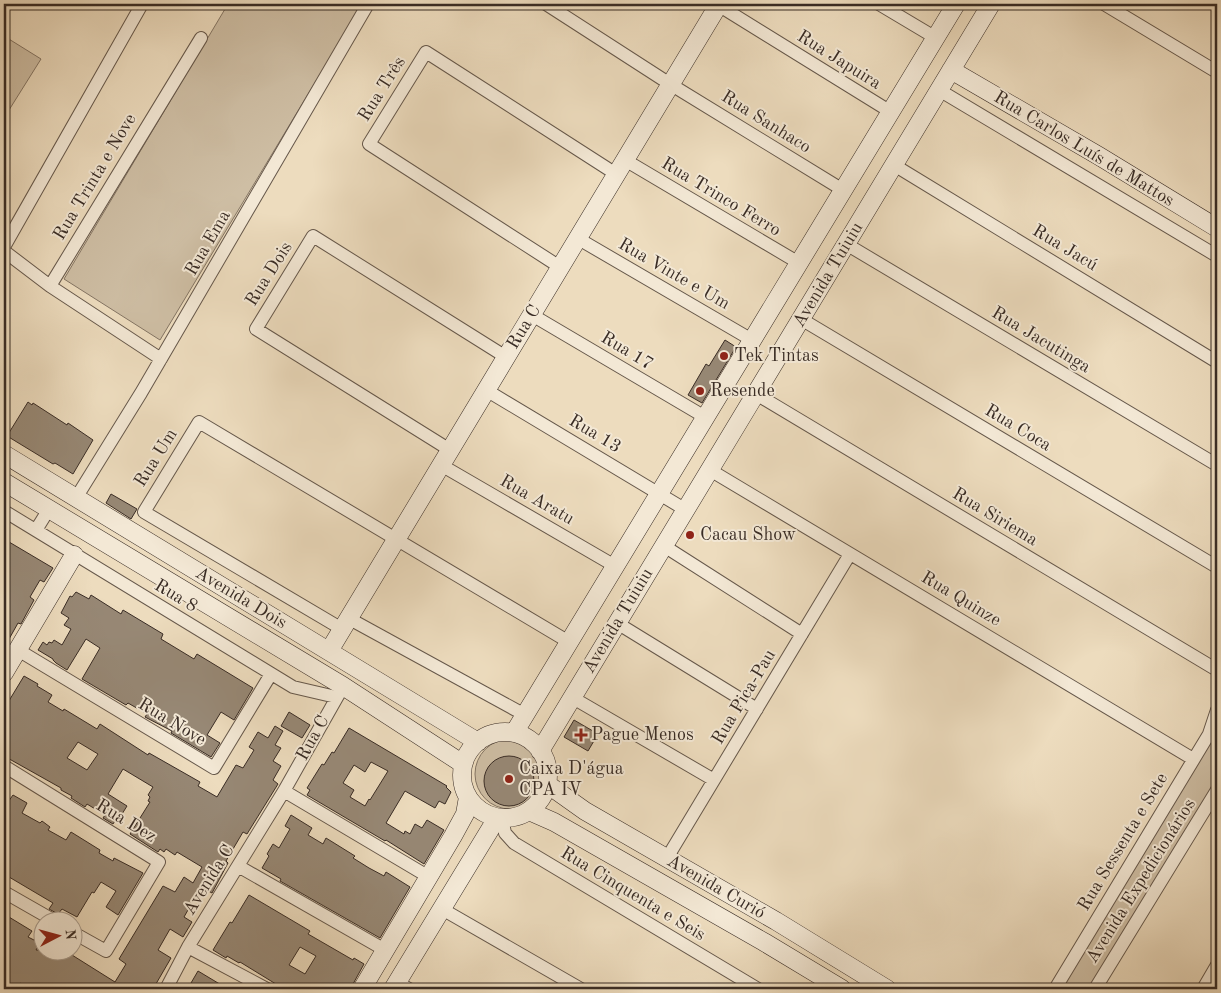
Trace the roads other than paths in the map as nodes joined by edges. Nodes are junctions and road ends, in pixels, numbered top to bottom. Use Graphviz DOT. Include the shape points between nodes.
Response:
graph roads {
  1 [pos="142,4"];
  2 [pos="368,4"];
  3 [pos="546,4"];
  4 [pos="879,4"];
  5 [pos="956,4"];
  6 [pos="991,4"];
  7 [pos="1104,4"];
  8 [pos="718,5"];
  9 [pos="201,38"];
  10 [pos="936,38"];
  11 [pos="951,70"];
  12 [pos="1217,72"];
  13 [pos="670,84"];
  14 [pos="939,90"];
  15 [pos="890,112"];
  16 [pos="894,165"];
  17 [pos="620,167"];
  18 [pos="843,190"];
  19 [pos="1217,228"];
  20 [pos="578,238"];
  21 [pos="846,244"];
  22 [pos="4,247"];
  23 [pos="4,251"];
  24 [pos="1217,256"];
  25 [pos="799,263"];
  26 [pos="560,267"];
  27 [pos="50,286"];
  28 [pos="532,314"];
  29 [pos="800,319"];
  30 [pos="752,340"];
  31 [pos="506,357"];
  32 [pos="161,359"];
  33 [pos="1217,362"];
  34 [pos="486,390"];
  35 [pos="756,394"];
  36 [pos="705,418"];
  37 [pos="4,454"];
  38 [pos="445,457"];
  39 [pos="1217,465"];
  40 [pos="710,470"];
  41 [pos="4,482"];
  42 [pos="660,493"];
  43 [pos="76,498"];
  44 [pos="49,509"];
  45 [pos="686,510"];
  46 [pos="4,511"];
  47 [pos="36,530"];
  48 [pos="396,538"];
  49 [pos="664,546"];
  50 [pos="850,554"];
  51 [pos="74,555"];
  52 [pos="615,566"];
  53 [pos="1217,567"];
  54 [pos="345,624"];
  55 [pos="617,624"];
  56 [pos="802,634"];
  57 [pos="569,642"];
  58 [pos="18,650"];
  59 [pos="329,651"];
  60 [pos="1217,670"];
  61 [pos="4,673"];
  62 [pos="270,674"];
  63 [pos="340,692"];
  64 [pos="572,698"];
  65 [pos="757,708"];
  66 [pos="1217,710"];
  67 [pos="525,715"];
  68 [pos="514,733"];
  69 [pos="1213,736"];
  70 [pos="478,742"];
  71 [pos="540,751"];
  72 [pos="1194,759"];
  73 [pos="463,764"];
  74 [pos="4,766"];
  75 [pos="714,780"];
  76 [pos="547,784"];
  77 [pos="1217,790"];
  78 [pos="284,791"];
  79 [pos="468,797"];
  80 [pos="529,811"];
  81 [pos="499,818"];
  82 [pos="667,858"];
  83 [pos="238,866"];
  84 [pos="429,877"];
  85 [pos="4,892"];
  86 [pos="442,909"];
  87 [pos="36,910"];
  88 [pos="82,938"];
  89 [pos="188,947"];
  90 [pos="385,950"];
  91 [pos="1217,965"];
  92 [pos="399,987"];
  93 [pos="166,989"];
  94 [pos="267,989"];
  95 [pos="362,989"];
  96 [pos="581,989"];
  97 [pos="758,989"];
  98 [pos="842,989"];
  99 [pos="887,989"];
  100 [pos="1055,989"];
  101 [pos="1094,989"];
  102 [pos="1202,989"];
  1 -- 22 [label="street"];
  2 -- 32 [label="street, Rua Ema"];
  3 -- 13 [label="street, Rua Sanhaco"];
  4 -- 10 [label="street"];
  5 -- 10 [label="main road, Avenida Tuiuiu"];
  6 -- 11 [label="main road, Avenida Tuiuiu"];
  7 -- 12 [label="street"];
  8 -- 13 [label="main road, Rua C"];
  8 -- 15 [label="street, Rua Japuira"];
  9 -- 27 [label="street, Rua Trinta e Nove"];
  10 -- 15 [label="main road, Avenida Tuiuiu"];
  11 -- 14 [label="main road, Avenida Tuiuiu"];
  11 -- 19 [label="main road, Rua Carlos Luís de Mattos"];
  13 -- 17 [label="main road, Rua C"];
  13 -- 18 [label="street, Rua Sanhaco"];
  14 -- 16 [label="main road, Avenida Tuiuiu"];
  14 -- 24 [label="street"];
  15 -- 18 [label="main road, Avenida Tuiuiu"];
  16 -- 21 [label="main road, Avenida Tuiuiu"];
  16 -- 33 [label="street, Rua Jacú"];
  17 -- 20 [label="main road, Rua C"];
  17 -- 25 [label="street, Rua Trinco Ferro"];
  17 -- 26 [label="street, Rua Três" via="426,52 369,144"];
  18 -- 25 [label="main road, Avenida Tuiuiu"];
  20 -- 26 [label="main road, Rua C"];
  20 -- 30 [label="street, Rua Vinte e Um"];
  21 -- 29 [label="main road, Avenida Tuiuiu"];
  21 -- 39 [label="street, Rua Jacutinga"];
  23 -- 27 [label="street"];
  25 -- 30 [label="main road, Avenida Tuiuiu"];
  26 -- 28 [label="main road, Rua C"];
  27 -- 32 [label="street"];
  28 -- 31 [label="main road, Rua C"];
  28 -- 36 [label="street, Rua 17"];
  29 -- 35 [label="main road, Avenida Tuiuiu"];
  29 -- 53 [label="street, Rua Coca"];
  30 -- 36 [label="main road, Avenida Tuiuiu"];
  31 -- 34 [label="main road, Rua C"];
  31 -- 38 [label="street, Rua Dois" via="313,236 256,329"];
  32 -- 43 [label="street, Rua Ema"];
  34 -- 38 [label="main road, Rua C"];
  34 -- 42 [label="street, Rua 13"];
  35 -- 40 [label="main road, Avenida Tuiuiu"];
  35 -- 60 [label="street, Rua Siriema"];
  36 -- 42 [label="main road, Avenida Tuiuiu"];
  37 -- 43 [label="main road, Avenida Dois"];
  38 -- 48 [label="main road, Rua C"];
  38 -- 52 [label="street, Rua Aratu"];
  40 -- 45 [label="main road, Avenida Tuiuiu"];
  40 -- 50 [label="street, Rua Quinze"];
  41 -- 44 [label="main road, Avenida Dois"];
  42 -- 45 [label="street, Rua 13"];
  42 -- 52 [label="main road, Avenida Tuiuiu"];
  43 -- 59 [label="main road, Avenida Dois"];
  44 -- 47 [label="street"];
  44 -- 63 [label="main road, Avenida Dois"];
  45 -- 49 [label="main road, Avenida Tuiuiu"];
  46 -- 47 [label="street, Rua 8"];
  47 -- 51 [label="street, Rua 8"];
  48 -- 54 [label="main road, Rua C"];
  48 -- 54 [label="street, Rua Um" via="199,422 144,512"];
  48 -- 57 [label="street"];
  49 -- 55 [label="main road, Avenida Tuiuiu"];
  49 -- 56 [label="street"];
  50 -- 56 [label="street, Rua Pica-Pau"];
  50 -- 72 [label="street, Rua Quinze"];
  51 -- 58 [label="main road"];
  51 -- 62 [label="street, Rua 8"];
  52 -- 57 [label="main road, Avenida Tuiuiu"];
  54 -- 59 [label="main road, Rua C"];
  54 -- 67 [label="street"];
  55 -- 64 [label="main road, Avenida Tuiuiu"];
  55 -- 65 [label="street"];
  56 -- 65 [label="street, Rua Pica-Pau"];
  57 -- 67 [label="main road, Avenida Tuiuiu"];
  58 -- 61 [label="main road"];
  58 -- 62 [label="street, Rua Nove" via="214,768"];
  59 -- 70 [label="main road, Avenida Dois"];
  62 -- 63 [label="street, Rua 8" via="294,687"];
  63 -- 73 [label="main road, Avenida Dois"];
  63 -- 78 [label="street, Rua C"];
  64 -- 71 [label="main road, Avenida Tuiuiu"];
  64 -- 75 [label="street"];
  65 -- 75 [label="street, Rua Pica-Pau"];
  66 -- 69 [label="street, Rua Sessenta e Sete"];
  67 -- 68 [label="main road, Avenida Tuiuiu"];
  68 -- 70 [label="main road" via="501,732"];
  68 -- 71 [label="main road"];
  69 -- 72 [label="street, Rua Sessenta e Sete"];
  70 -- 73 [label="main road"];
  71 -- 76 [label="main road" via="546,767"];
  72 -- 100 [label="street, Rua Sessenta e Sete"];
  73 -- 79 [label="main road" via="463,787"];
  74 -- 88 [label="street, Rua Dez" via="159,862 106,951"];
  75 -- 82 [label="street, Rua Pica-Pau"];
  76 -- 80 [label="main road"];
  76 -- 82 [label="main road, Avenida Curió" via="585,811"];
  77 -- 101 [label="street, Avenida Expedicionários"];
  78 -- 83 [label="street, Avenida C"];
  78 -- 84 [label="street"];
  79 -- 81 [label="main road" via="480,810"];
  79 -- 84 [label="main road" via="465,814"];
  80 -- 81 [label="main road" via="516,817"];
  80 -- 98 [label="main road, Avenida Curió" via="554,822"];
  81 -- 86 [label="main road"];
  81 -- 97 [label="street, Rua Cinquenta e Seis" via="505,833 514,843"];
  82 -- 99 [label="main road, Avenida Curió"];
  83 -- 89 [label="street, Avenida C"];
  83 -- 90 [label="street"];
  84 -- 90 [label="main road"];
  85 -- 87 [label="street"];
  86 -- 92 [label="main road"];
  86 -- 96 [label="street"];
  89 -- 93 [label="street, Avenida C"];
  89 -- 94 [label="street"];
  90 -- 95 [label="main road"];
  91 -- 102 [label="street"];
}
